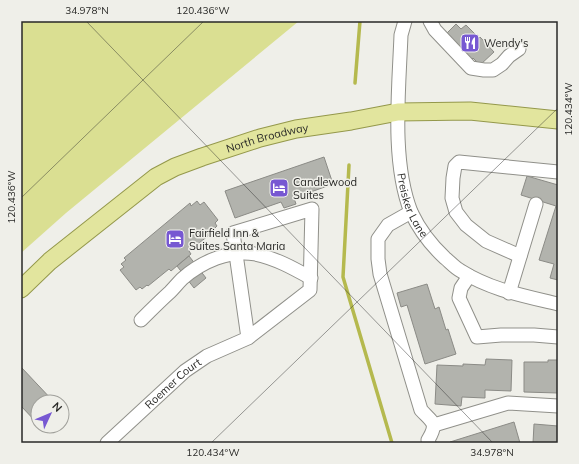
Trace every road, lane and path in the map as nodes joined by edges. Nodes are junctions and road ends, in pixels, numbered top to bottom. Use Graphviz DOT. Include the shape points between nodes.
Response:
graph roads {
  1 [pos="405,21"];
  2 [pos="430,21"];
  3 [pos="518,49"];
  4 [pos="398,112"];
  5 [pos="558,120"];
  6 [pos="558,172"];
  7 [pos="536,204"];
  8 [pos="411,212"];
  9 [pos="236,253"];
  10 [pos="520,256"];
  11 [pos="469,276"];
  12 [pos="311,278"];
  13 [pos="21,289"];
  14 [pos="508,292"];
  15 [pos="558,304"];
  16 [pos="141,320"];
  17 [pos="558,337"];
  18 [pos="248,338"];
  19 [pos="558,406"];
  20 [pos="434,425"];
  21 [pos="107,443"];
  22 [pos="429,443"];
  1 -- 4 [label="street, Preisker Lane" via="401,35"];
  2 -- 3 [label="street" via="471,68 493,70"];
  4 -- 5 [label="main road, North Broadway" via="470,111"];
  4 -- 8 [label="street, Preisker Lane" via="399,156 403,186"];
  4 -- 13 [label="main road, North Broadway" via="267,136 175,167 156,177 98,222 50,261"];
  6 -- 10 [label="street" via="459,162 455,166 452,198 456,212 466,226 486,241"];
  7 -- 10 [label="street"];
  8 -- 11 [label="street, Preisker Lane" via="422,232 439,252"];
  8 -- 20 [label="street" via="388,225 378,239 378,259 380,274 421,410"];
  9 -- 12 [label="street" via="254,254 275,260"];
  9 -- 12 [label="street" via="234,233 312,209"];
  9 -- 16 [label="street" via="203,264 183,278"];
  9 -- 18 [label="street"];
  10 -- 14 [label="street"];
  11 -- 14 [label="street, Preisker Lane"];
  11 -- 17 [label="street" via="459,298 477,337"];
  12 -- 18 [label="street, Roemer Court" via="310,290"];
  14 -- 15 [label="street, Preisker Lane"];
  18 -- 21 [label="street, Roemer Court" via="207,356 185,371"];
  19 -- 20 [label="street" via="508,403"];
  20 -- 22 [label="street"];
}
